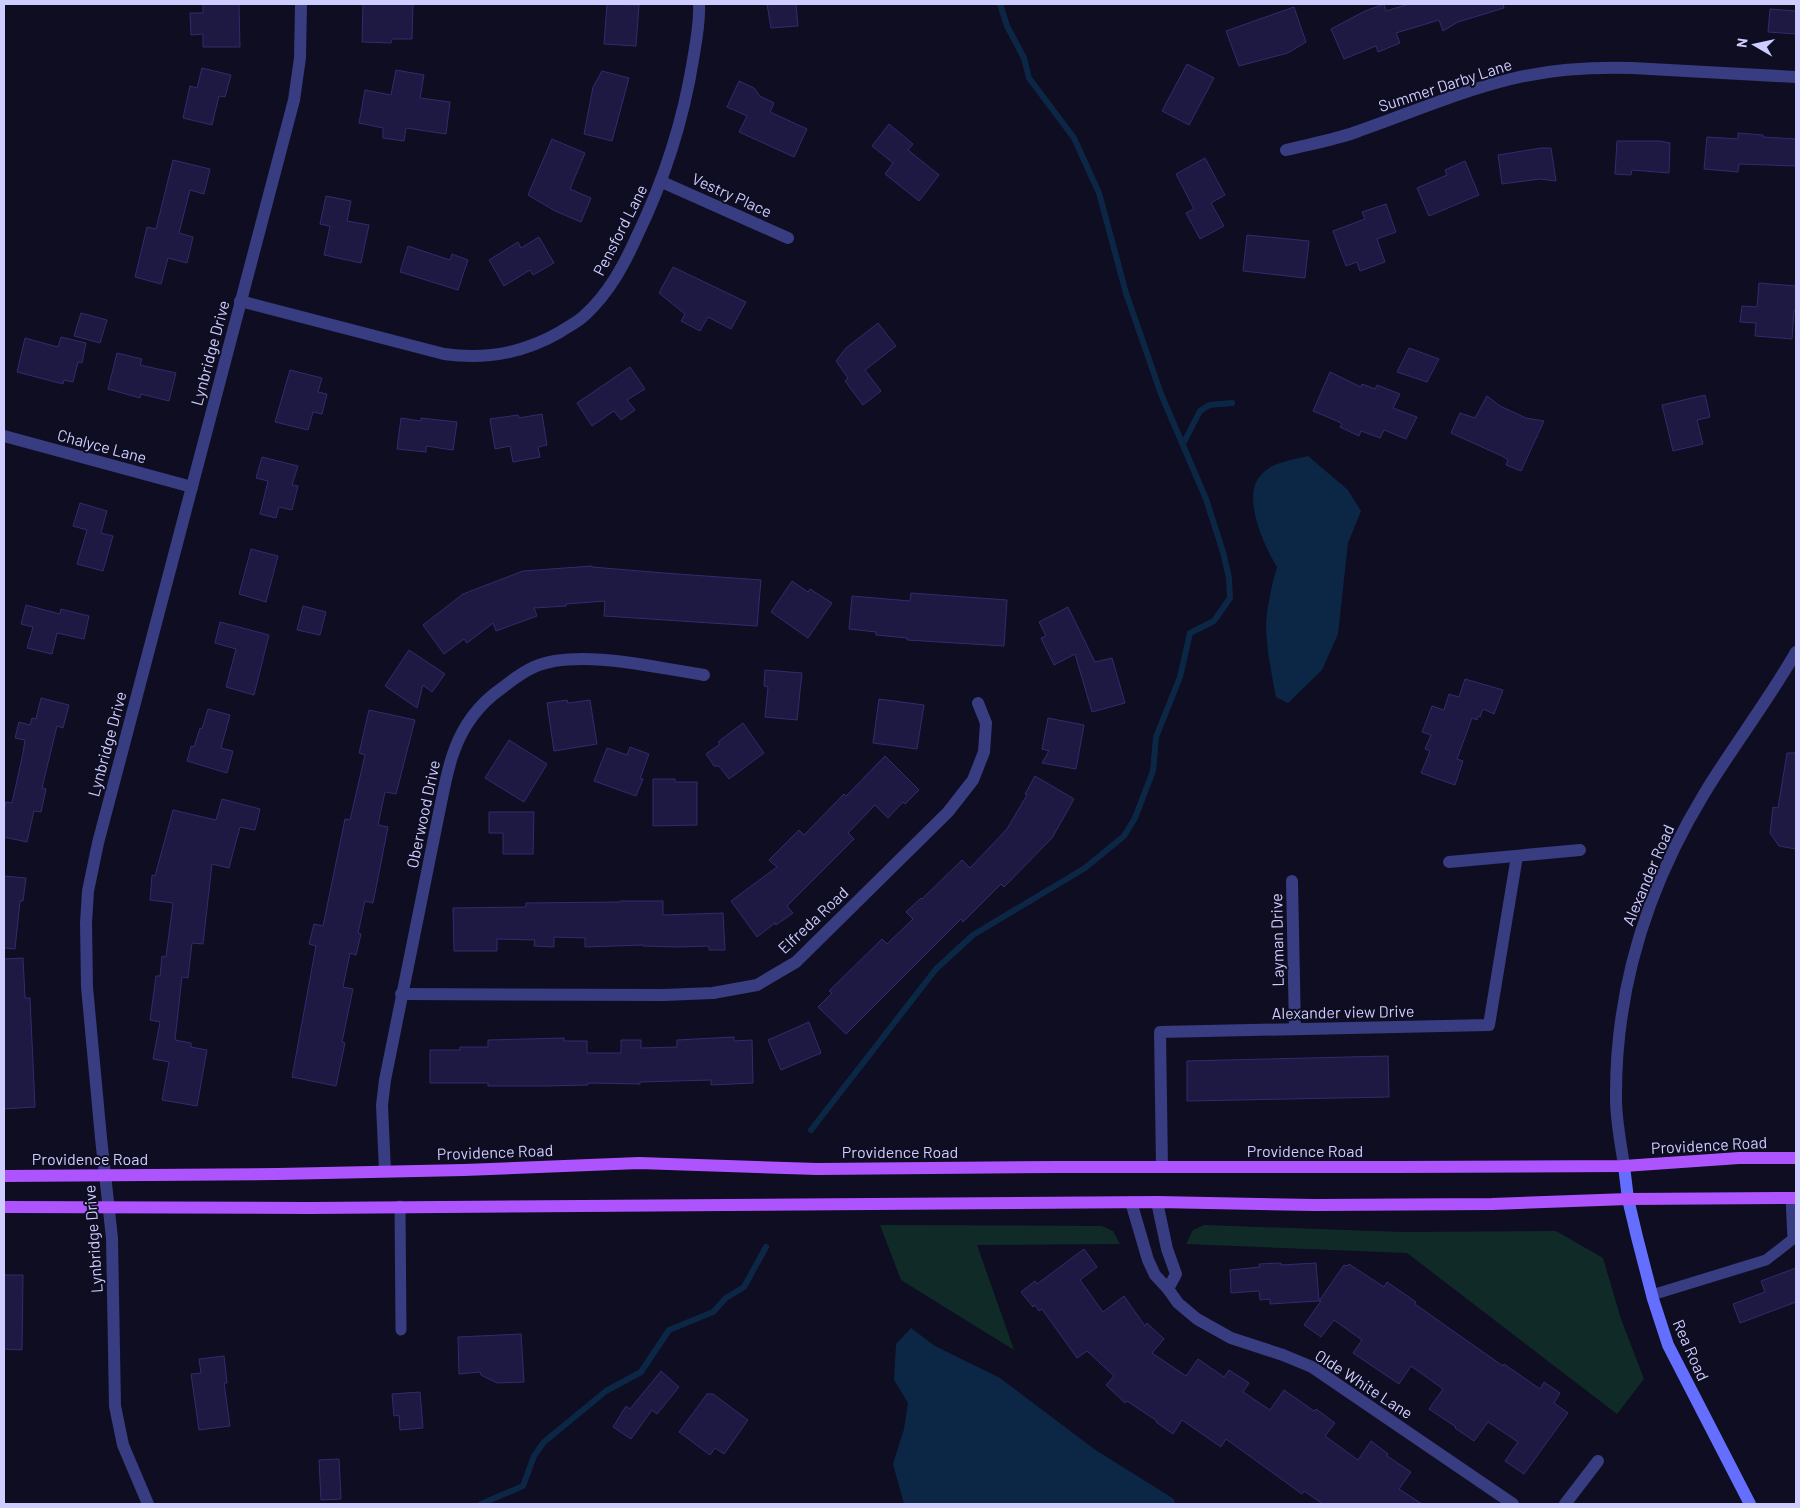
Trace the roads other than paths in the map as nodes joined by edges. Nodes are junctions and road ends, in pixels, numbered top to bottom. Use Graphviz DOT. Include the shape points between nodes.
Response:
graph roads {
  1 [pos="301,4"];
  2 [pos="699,4"];
  3 [pos="1796,77"];
  4 [pos="1286,150"];
  5 [pos="662,182"];
  6 [pos="788,238"];
  7 [pos="240,301"];
  8 [pos="4,436"];
  9 [pos="192,487"];
  10 [pos="1796,652"];
  11 [pos="704,675"];
  12 [pos="978,703"];
  13 [pos="1580,850"];
  14 [pos="1517,856"];
  15 [pos="1449,862"];
  16 [pos="1292,881"];
  17 [pos="401,994"];
  18 [pos="1295,1029"];
  19 [pos="1796,1158"];
  20 [pos="1624,1166"];
  21 [pos="1162,1167"];
  22 [pos="385,1171"];
  23 [pos="105,1175"];
  24 [pos="4,1176"];
  25 [pos="1794,1198"];
  26 [pos="1628,1199"];
  27 [pos="1131,1202"];
  28 [pos="1157,1202"];
  29 [pos="400,1206"];
  30 [pos="4,1207"];
  31 [pos="110,1207"];
  32 [pos="1168,1289"];
  33 [pos="1652,1295"];
  34 [pos="401,1330"];
  35 [pos="1598,1462"];
  36 [pos="148,1504"];
  37 [pos="1512,1504"];
  38 [pos="1565,1504"];
  39 [pos="1750,1504"];
  1 -- 7 [label="street, Lynbridge Drive" via="300,58 294,100"];
  2 -- 5 [label="street, Pensford Lane" via="689,87"];
  3 -- 4 [label="street, Summer Darby Lane" via="1606,67 1553,71 1454,96 1356,132"];
  5 -- 6 [label="street, Vestry Place"];
  5 -- 7 [label="street, Pensford Lane" via="623,266 596,304 574,324 545,341 507,354 476,357 444,354"];
  7 -- 9 [label="street, Lynbridge Drive"];
  8 -- 9 [label="street, Chalyce Lane"];
  9 -- 23 [label="street, Lynbridge Drive" via="88,891 87,987"];
  10 -- 20 [label="street, Alexander Road" via="1685,827 1642,924 1628,975 1618,1044 1615,1100"];
  11 -- 17 [label="street, Oberwood Drive" via="624,662 559,660 535,667 514,679 475,712 452,754"];
  12 -- 17 [label="street, Elfreda Road" via="986,723 984,752 973,780 948,812 796,962 757,985 713,993 664,995"];
  13 -- 14 [label="street"];
  14 -- 15 [label="street"];
  14 -- 18 [label="street, Alexander view Drive" via="1489,1026"];
  16 -- 18 [label="street, Layman Drive"];
  17 -- 22 [label="street, Oberwood Drive" via="384,1080"];
  18 -- 21 [label="street, Alexander view Drive" via="1160,1032"];
  19 -- 20 [label="main road, Providence Road" via="1739,1158"];
  20 -- 21 [label="main road, Providence Road"];
  20 -- 26 [label="main road, Alexander Road"];
  21 -- 22 [label="main road, Providence Road" via="817,1169 639,1163"];
  22 -- 23 [label="main road, Providence Road"];
  23 -- 24 [label="main road, Providence Road"];
  23 -- 31 [label="street, Lynbridge Drive"];
  25 -- 26 [label="main road"];
  25 -- 33 [label="lane" via="1793,1239 1766,1260"];
  26 -- 28 [label="main road" via="1492,1204"];
  26 -- 33 [label="main road, Rea Road"];
  27 -- 28 [label="main road"];
  27 -- 29 [label="main road"];
  27 -- 32 [label="street, Olde White Lane" via="1148,1260 1155,1275"];
  28 -- 32 [label="street" via="1176,1274"];
  29 -- 31 [label="main road"];
  29 -- 34 [label="lane"];
  30 -- 31 [label="main road"];
  31 -- 36 [label="street, Lynbridge Drive" via="115,1406 123,1445"];
  32 -- 37 [label="street, Olde White Lane" via="1178,1303 1197,1319 1231,1338 1312,1367"];
  33 -- 39 [label="main road, Rea Road" via="1668,1345"];
  35 -- 38 [label="street"];
}
